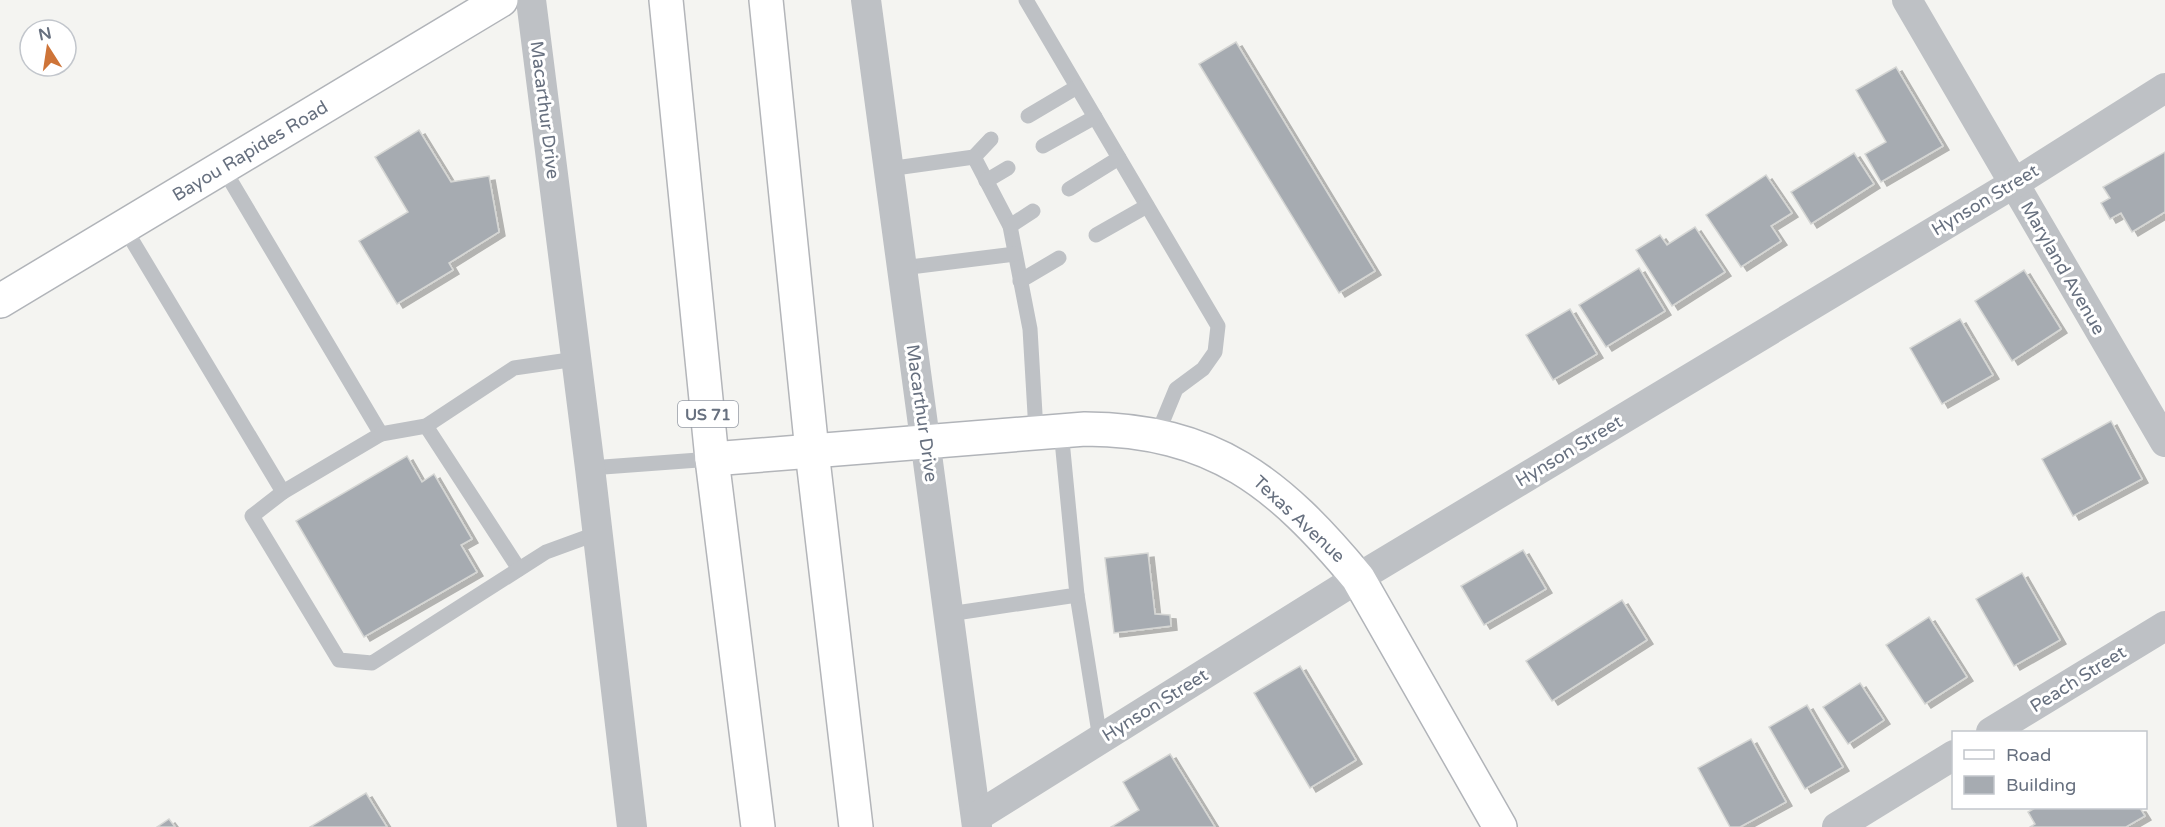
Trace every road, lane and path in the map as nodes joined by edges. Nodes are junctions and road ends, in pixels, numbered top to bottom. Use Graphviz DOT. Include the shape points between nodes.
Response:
graph roads {
  1 [pos="501,0"];
  2 [pos="531,0"];
  3 [pos="666,0"];
  4 [pos="766,0"];
  5 [pos="866,0"];
  6 [pos="1026,0"];
  7 [pos="1907,0"];
  8 [pos="1077,87"];
  9 [pos="2165,88"];
  10 [pos="1028,116"];
  11 [pos="1095,117"];
  12 [pos="991,139"];
  13 [pos="1043,146"];
  14 [pos="974,157"];
  15 [pos="1119,158"];
  16 [pos="223,168"];
  17 [pos="1008,168"];
  18 [pos="888,169"];
  19 [pos="986,181"];
  20 [pos="2013,184"];
  21 [pos="1069,189"];
  22 [pos="1147,206"];
  23 [pos="1033,211"];
  24 [pos="1010,226"];
  25 [pos="124,227"];
  26 [pos="1096,235"];
  27 [pos="1015,254"];
  28 [pos="1059,258"];
  29 [pos="902,268"];
  30 [pos="1020,280"];
  31 [pos="0,301"];
  32 [pos="576,359"];
  33 [pos="426,426"];
  34 [pos="1049,430"];
  35 [pos="381,434"];
  36 [pos="1157,435"];
  37 [pos="2165,442"];
  38 [pos="927,443"];
  39 [pos="812,451"];
  40 [pos="712,459"];
  41 [pos="590,468"];
  42 [pos="283,492"];
  43 [pos="597,533"];
  44 [pos="519,569"];
  45 [pos="1358,578"];
  46 [pos="1077,595"];
  47 [pos="949,614"];
  48 [pos="2165,626"];
  49 [pos="1993,731"];
  50 [pos="1100,739"];
  51 [pos="1952,756"];
  52 [pos="976,822"];
  53 [pos="632,827"];
  54 [pos="758,827"];
  55 [pos="856,827"];
  56 [pos="1500,827"];
  57 [pos="1837,827"];
  1 -- 16 [label="main road, Bayou Rapides Road"];
  2 -- 32 [label="street, Macarthur Drive"];
  3 -- 40 [label="main road, US 71"];
  4 -- 39 [label="main road"];
  5 -- 18 [label="street, Macarthur Drive"];
  6 -- 8 [label="lane"];
  7 -- 20 [label="street, Maryland Avenue"];
  8 -- 10 [label="lane"];
  8 -- 11 [label="lane"];
  9 -- 20 [label="street, Hynson Street"];
  11 -- 13 [label="lane"];
  11 -- 15 [label="lane"];
  12 -- 14 [label="lane"];
  14 -- 18 [label="lane"];
  14 -- 19 [label="lane"];
  15 -- 21 [label="lane"];
  15 -- 22 [label="lane"];
  16 -- 25 [label="main road, Bayou Rapides Road"];
  16 -- 35 [label="lane"];
  17 -- 19 [label="lane"];
  18 -- 29 [label="street, Macarthur Drive"];
  19 -- 24 [label="lane"];
  20 -- 37 [label="street, Maryland Avenue"];
  20 -- 45 [label="street, Hynson Street"];
  22 -- 26 [label="lane"];
  22 -- 36 [label="lane" via="1218,326 1215,352 1203,369 1176,389"];
  23 -- 24 [label="lane"];
  24 -- 27 [label="lane"];
  25 -- 31 [label="main road, Bayou Rapides Road"];
  25 -- 42 [label="lane"];
  27 -- 29 [label="lane"];
  27 -- 30 [label="lane"];
  28 -- 30 [label="lane"];
  29 -- 38 [label="street, Macarthur Drive"];
  30 -- 34 [label="lane"];
  32 -- 33 [label="lane" via="514,368"];
  32 -- 41 [label="street, Macarthur Drive"];
  33 -- 35 [label="lane"];
  33 -- 44 [label="lane"];
  34 -- 36 [label="main road, Texas Avenue" via="1128,429"];
  34 -- 38 [label="main road, Texas Avenue"];
  34 -- 46 [label="lane"];
  35 -- 42 [label="lane"];
  36 -- 45 [label="main road, Texas Avenue" via="1211,451 1259,478 1329,543"];
  38 -- 39 [label="main road, Texas Avenue"];
  38 -- 47 [label="street, Macarthur Drive"];
  39 -- 40 [label="main road, Texas Avenue"];
  39 -- 55 [label="main road"];
  40 -- 41 [label="lane"];
  40 -- 54 [label="main road, US 71"];
  41 -- 43 [label="street, Macarthur Drive"];
  42 -- 44 [label="lane" via="252,516 339,660 372,663"];
  43 -- 44 [label="lane" via="546,552"];
  43 -- 53 [label="street, Macarthur Drive"];
  45 -- 50 [label="street, Hynson Street"];
  45 -- 56 [label="main road, Texas Avenue"];
  46 -- 47 [label="lane"];
  46 -- 50 [label="lane"];
  47 -- 52 [label="street, Macarthur Drive"];
  48 -- 49 [label="street, Peach Street"];
  50 -- 52 [label="street, Hynson Street"];
  51 -- 57 [label="street"];
}
